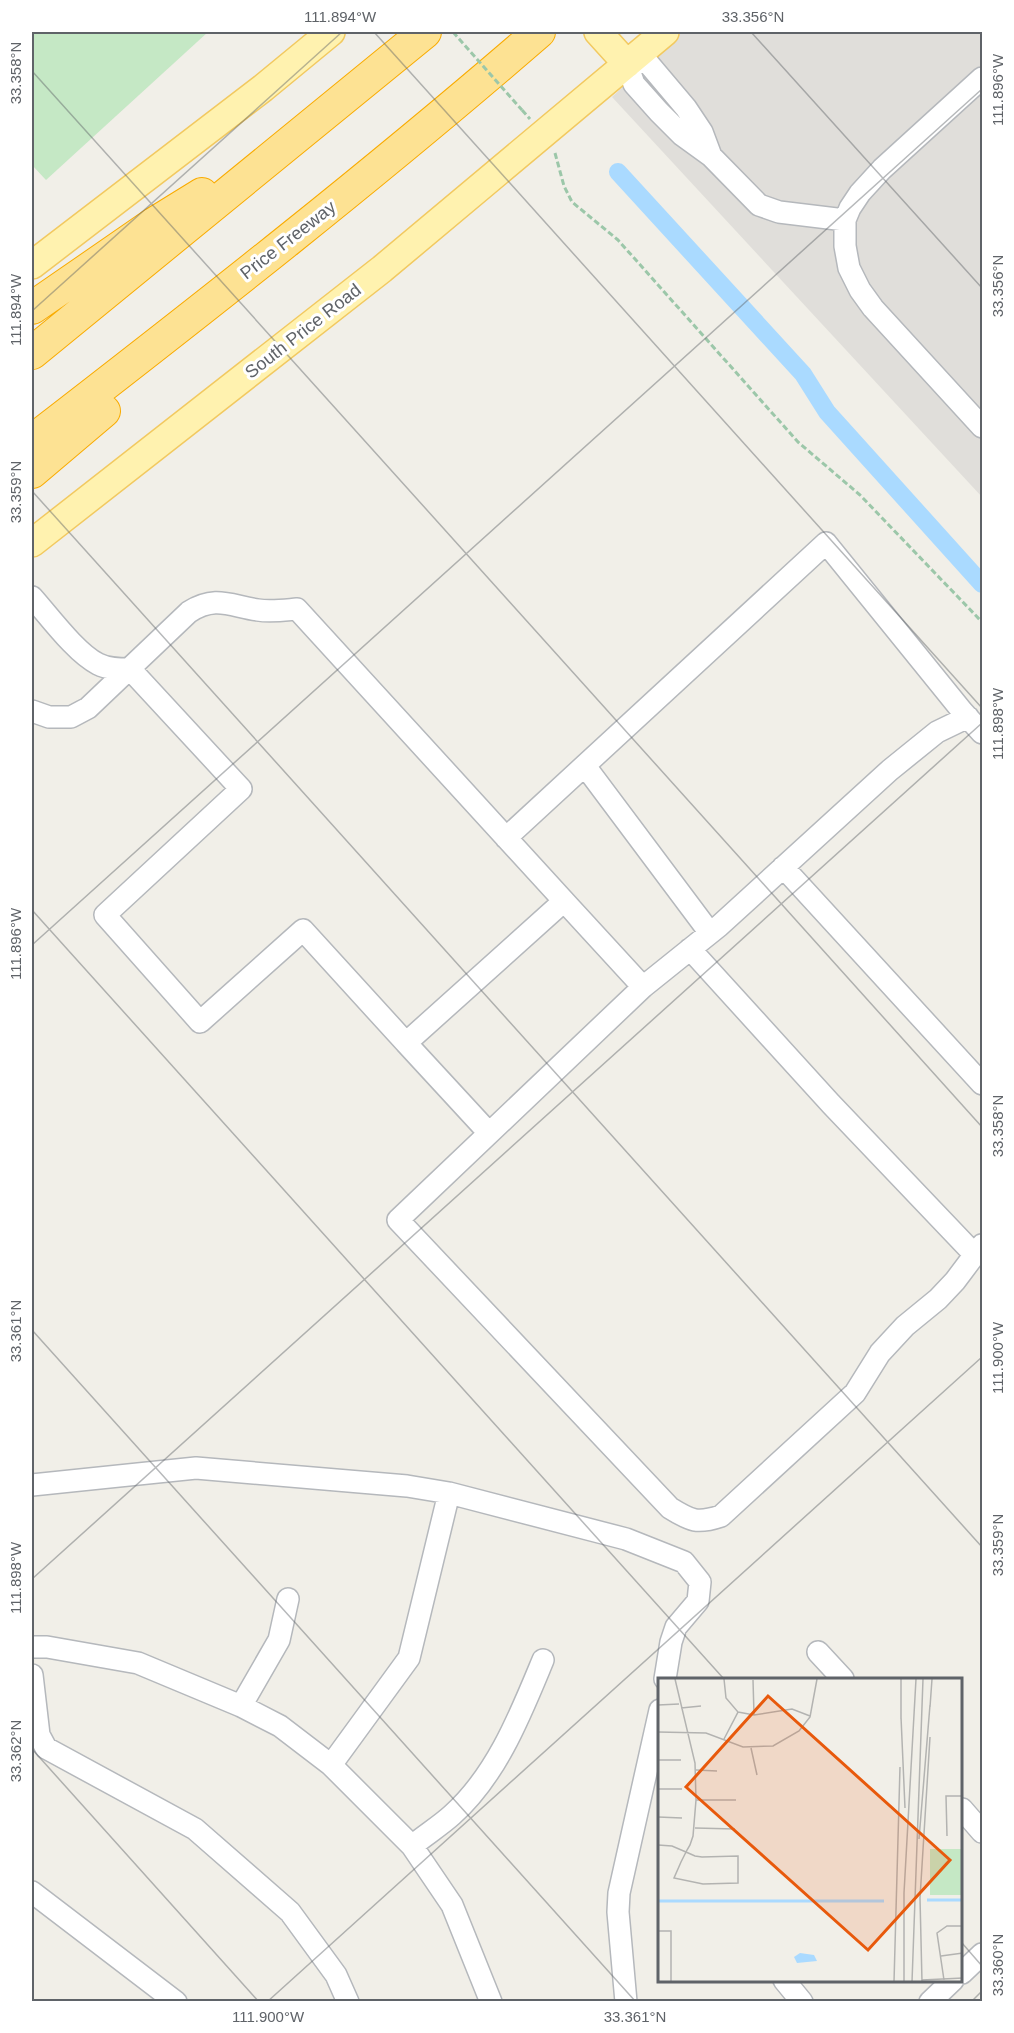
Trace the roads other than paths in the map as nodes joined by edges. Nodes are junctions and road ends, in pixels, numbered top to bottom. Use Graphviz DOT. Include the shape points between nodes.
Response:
graph roads {
  1 [pos="331,32"];
  2 [pos="425,32"];
  3 [pos="539,32"];
  4 [pos="665,32"];
  5 [pos="601,36"];
  6 [pos="627,64"];
  7 [pos="982,78"];
  8 [pos="307,129"];
  9 [pos="320,216"];
  10 [pos="845,220"];
  11 [pos="32,265"];
  12 [pos="32,308"];
  13 [pos="32,353"];
  14 [pos="982,427"];
  15 [pos="32,441"];
  16 [pos="32,472"];
  17 [pos="32,543"];
  18 [pos="32,597"];
  19 [pos="130,669"];
  20 [pos="32,711"];
  21 [pos="968,717"];
  22 [pos="982,733"];
  23 [pos="585,766"];
  24 [pos="506,838"];
  25 [pos="783,867"];
  26 [pos="564,901"];
  27 [pos="710,933"];
  28 [pos="690,949"];
  29 [pos="643,987"];
  30 [pos="406,1043"];
  31 [pos="982,1084"];
  32 [pos="489,1133"];
  33 [pos="978,1250"];
  34 [pos="32,1485"];
  35 [pos="449,1493"];
  36 [pos="288,1599"];
  37 [pos="32,1647"];
  38 [pos="818,1652"];
  39 [pos="543,1660"];
  40 [pos="32,1676"];
  41 [pos="665,1678"];
  42 [pos="842,1678"];
  43 [pos="241,1706"];
  44 [pos="658,1719"];
  45 [pos="331,1765"];
  46 [pos="963,1810"];
  47 [pos="982,1832"];
  48 [pos="412,1846"];
  49 [pos="32,1892"];
  50 [pos="982,1954"];
  51 [pos="963,1972"];
  52 [pos="786,1982"];
  53 [pos="951,1982"];
  54 [pos="176,2001"];
  55 [pos="348,2001"];
  56 [pos="491,2001"];
  57 [pos="626,2001"];
  58 [pos="802,2001"];
  59 [pos="930,2001"];
  1 -- 11 [label="main road"];
  2 -- 8 [label="highway"];
  3 -- 9 [label="highway, Price Freeway"];
  4 -- 6 [label="main road, South Price Road"];
  5 -- 6 [label="main road"];
  6 -- 10 [label="street" via="648,63 702,132 711,156 759,205"];
  6 -- 17 [label="main road, South Price Road" via="382,269"];
  7 -- 10 [label="street" via="882,169 860,193"];
  8 -- 12 [label="highway" via="155,223"];
  8 -- 13 [label="highway"];
  9 -- 15 [label="highway, Price Freeway"];
  9 -- 16 [label="highway" via="149,375"];
  10 -- 14 [label="street" via="849,268 860,290"];
  18 -- 19 [label="street" via="83,654 99,664"];
  19 -- 20 [label="street" via="88,708 70,717 49,717"];
  19 -- 24 [label="street" via="200,605 215,602 260,610 297,609"];
  19 -- 30 [label="street" via="241,789 105,915 200,1022 303,930"];
  21 -- 22 [label="street"];
  21 -- 23 [label="street" via="826,543"];
  21 -- 25 [label="street" via="936,732"];
  23 -- 24 [label="street"];
  23 -- 27 [label="street"];
  24 -- 26 [label="street"];
  25 -- 27 [label="street"];
  25 -- 31 [label="street"];
  26 -- 29 [label="street"];
  26 -- 30 [label="street"];
  27 -- 28 [label="street"];
  28 -- 29 [label="street"];
  28 -- 33 [label="street" via="831,1104"];
  29 -- 32 [label="street"];
  30 -- 32 [label="street"];
  32 -- 33 [label="street" via="398,1220 670,1508 689,1520 704,1522 721,1516 855,1393 880,1353 938,1299"];
  34 -- 35 [label="street" via="196,1468"];
  35 -- 41 [label="street" via="626,1539 684,1562 700,1582 698,1601 676,1627"];
  35 -- 45 [label="street" via="410,1658"];
  36 -- 43 [label="street" via="279,1640"];
  37 -- 43 [label="street" via="138,1663"];
  38 -- 42 [label="street"];
  39 -- 48 [label="street" via="512,1734 484,1778 454,1814"];
  40 -- 55 [label="street" via="39,1735 46,1748 195,1829 290,1912 336,1975"];
  43 -- 45 [label="street" via="280,1726"];
  44 -- 57 [label="street" via="619,1893"];
  45 -- 48 [label="street"];
  46 -- 47 [label="street"];
  48 -- 56 [label="street" via="452,1905"];
  49 -- 54 [label="street"];
  50 -- 51 [label="street"];
  52 -- 58 [label="street"];
  53 -- 59 [label="street"];
}
